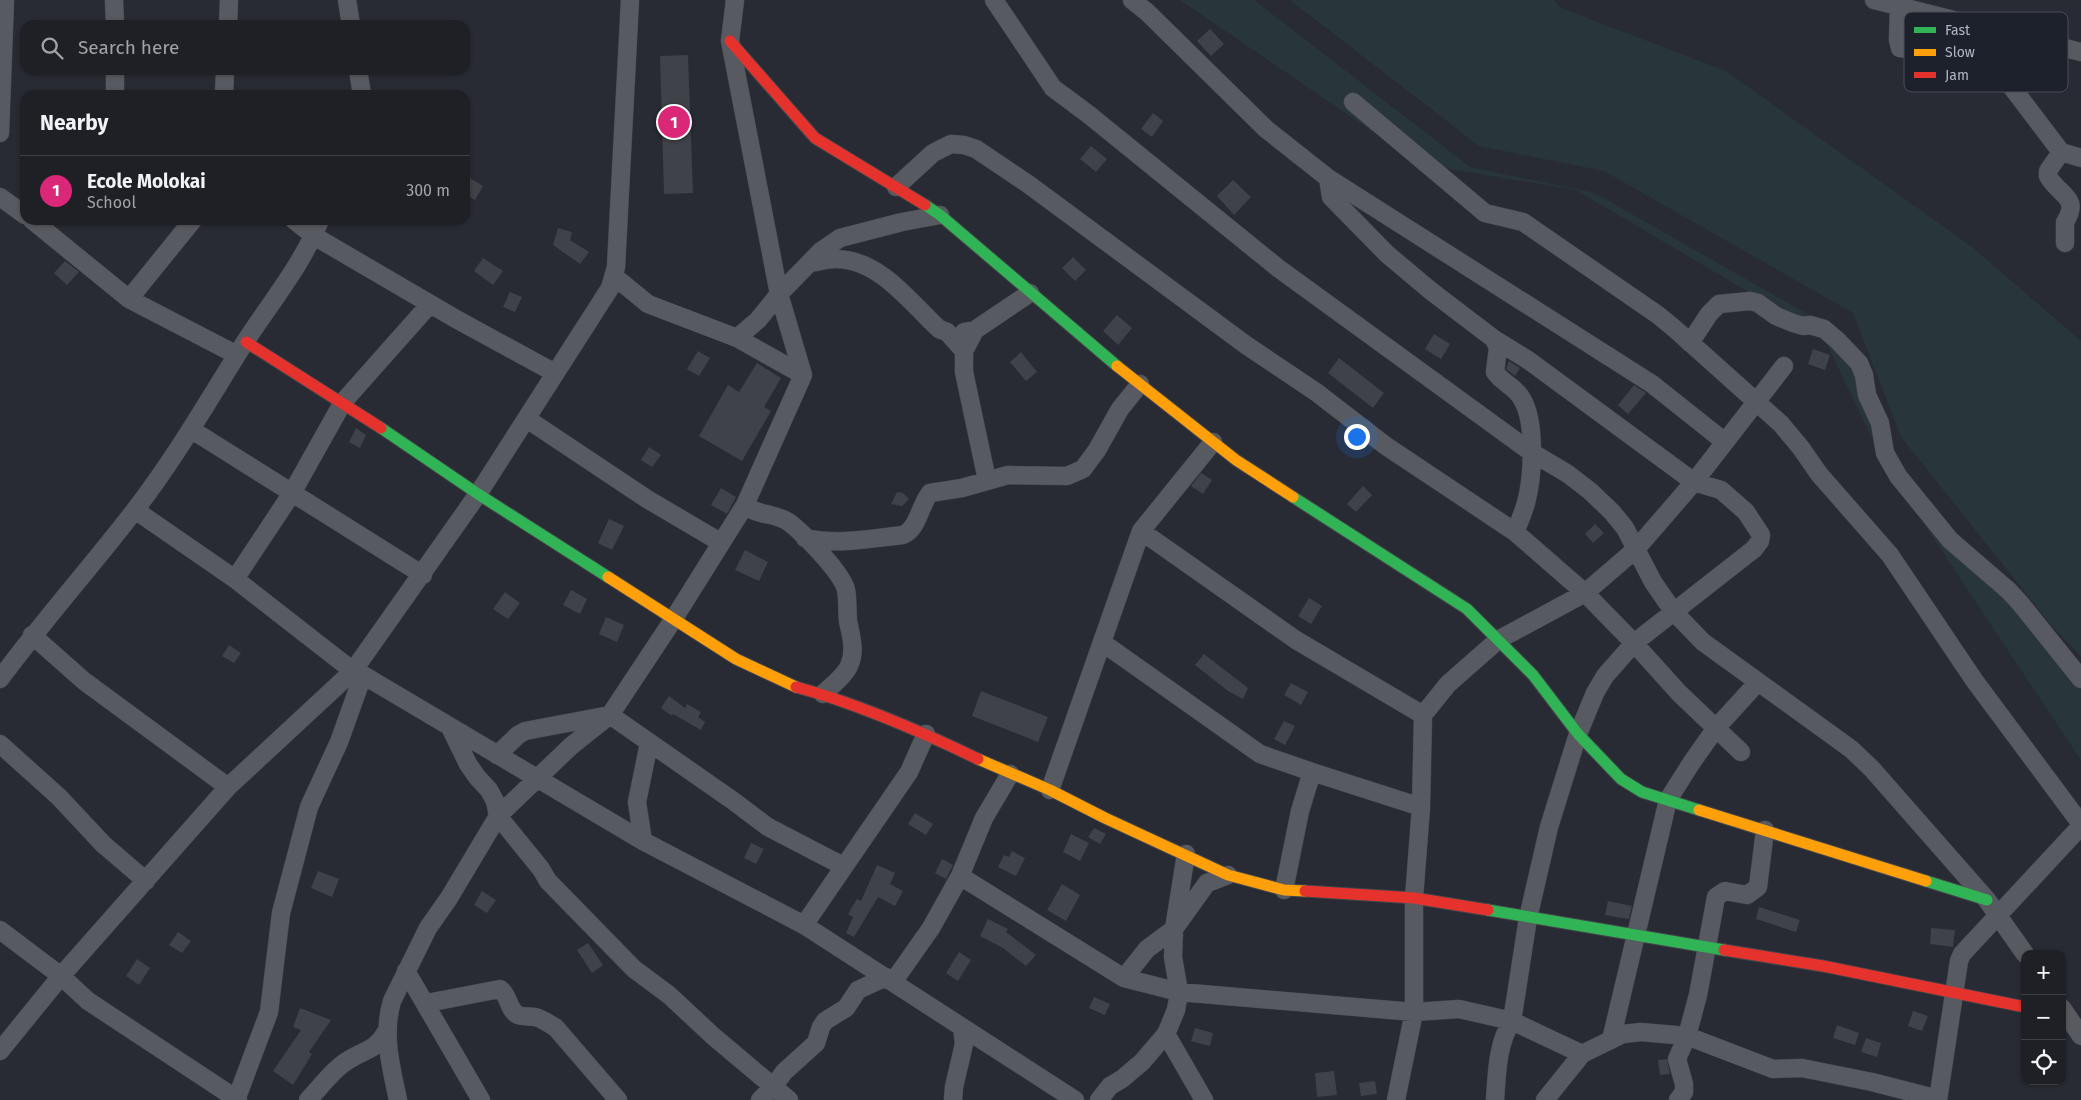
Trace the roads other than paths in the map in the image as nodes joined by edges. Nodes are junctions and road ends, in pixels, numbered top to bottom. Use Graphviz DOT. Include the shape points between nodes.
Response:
graph roads {
  1 [pos="5,0"];
  2 [pos="114,0"];
  3 [pos="229,0"];
  4 [pos="347,0"];
  5 [pos="630,0"];
  6 [pos="735,0"];
  7 [pos="994,0"];
  8 [pos="1132,0"];
  9 [pos="1874,0"];
  10 [pos="1899,6"];
  11 [pos="1923,12"];
  12 [pos="114,20"];
  13 [pos="228,20"];
  14 [pos="350,20"];
  15 [pos="730,42"];
  16 [pos="1904,48"];
  17 [pos="2068,49"];
  18 [pos="2081,52"];
  19 [pos="115,75"];
  20 [pos="225,75"];
  21 [pos="359,75"];
  22 [pos="115,90"];
  23 [pos="224,90"];
  24 [pos="361,90"];
  25 [pos="2016,92"];
  26 [pos="1353,102"];
  27 [pos="0,133"];
  28 [pos="2061,152"];
  29 [pos="2081,158"];
  30 [pos="1328,178"];
  31 [pos="896,187"];
  32 [pos="0,197"];
  33 [pos="20,211"];
  34 [pos="940,214"];
  35 [pos="43,225"];
  36 [pos="189,225"];
  37 [pos="317,228"];
  38 [pos="2065,243"];
  39 [pos="809,263"];
  40 [pos="615,277"];
  41 [pos="1030,293"];
  42 [pos="779,294"];
  43 [pos="129,299"];
  44 [pos="430,304"];
  45 [pos="975,330"];
  46 [pos="947,332"];
  47 [pos="737,338"];
  48 [pos="1494,338"];
  49 [pos="1690,343"];
  50 [pos="242,348"];
  51 [pos="964,351"];
  52 [pos="1784,366"];
  53 [pos="555,373"];
  54 [pos="803,375"];
  55 [pos="1140,384"];
  56 [pos="1757,401"];
  57 [pos="343,402"];
  58 [pos="527,420"];
  59 [pos="192,430"];
  60 [pos="1213,442"];
  61 [pos="1725,442"];
  62 [pos="1531,452"];
  63 [pos="987,480"];
  64 [pos="1694,482"];
  65 [pos="292,493"];
  66 [pos="478,494"];
  67 [pos="745,505"];
  68 [pos="135,510"];
  69 [pos="1141,531"];
  70 [pos="1515,532"];
  71 [pos="805,538"];
  72 [pos="720,542"];
  73 [pos="1636,549"];
  74 [pos="422,575"];
  75 [pos="235,579"];
  76 [pos="1585,594"];
  77 [pos="1673,611"];
  78 [pos="673,620"];
  79 [pos="32,635"];
  80 [pos="1498,640"];
  81 [pos="1103,643"];
  82 [pos="1634,643"];
  83 [pos="358,673"];
  84 [pos="0,679"];
  85 [pos="2081,679"];
  86 [pos="1758,682"];
  87 [pos="823,694"];
  88 [pos="610,715"];
  89 [pos="1423,715"];
  90 [pos="450,727"];
  91 [pos="1716,728"];
  92 [pos="926,734"];
  93 [pos="1578,734"];
  94 [pos="649,743"];
  95 [pos="0,744"];
  96 [pos="1741,752"];
  97 [pos="497,755"];
  98 [pos="1312,772"];
  99 [pos="1010,774"];
  100 [pos="537,777"];
  101 [pos="228,787"];
  102 [pos="1050,790"];
  103 [pos="1668,800"];
  104 [pos="1422,807"];
  105 [pos="498,816"];
  106 [pos="2081,825"];
  107 [pos="1764,830"];
  108 [pos="643,841"];
  109 [pos="1186,854"];
  110 [pos="843,866"];
  111 [pos="1228,875"];
  112 [pos="960,876"];
  113 [pos="146,881"];
  114 [pos="1284,890"];
  115 [pos="1414,898"];
  116 [pos="1987,900"];
  117 [pos="1999,915"];
  118 [pos="1528,918"];
  119 [pos="804,925"];
  120 [pos="1174,929"];
  121 [pos="0,930"];
  122 [pos="1636,936"];
  123 [pos="1706,947"];
  124 [pos="2022,950"];
  125 [pos="406,971"];
  126 [pos="61,976"];
  127 [pos="1124,978"];
  128 [pos="889,980"];
  129 [pos="1180,992"];
  130 [pos="1954,992"];
  131 [pos="427,1003"];
  132 [pos="2021,1006"];
  133 [pos="1414,1012"];
  134 [pos="2066,1014"];
  135 [pos="1512,1021"];
  136 [pos="2066,1027"];
  137 [pos="962,1028"];
  138 [pos="386,1032"];
  139 [pos="1166,1034"];
  140 [pos="2080,1034"];
  141 [pos="1687,1036"];
  142 [pos="1611,1040"];
  143 [pos="0,1051"];
  144 [pos="1582,1054"];
  145 [pos="774,1086"];
  146 [pos="237,1100"];
  147 [pos="308,1100"];
  148 [pos="398,1100"];
  149 [pos="481,1100"];
  150 [pos="618,1100"];
  151 [pos="760,1100"];
  152 [pos="789,1100"];
  153 [pos="953,1100"];
  154 [pos="1075,1100"];
  155 [pos="1099,1100"];
  156 [pos="1203,1100"];
  157 [pos="1396,1100"];
  158 [pos="1495,1100"];
  159 [pos="1545,1100"];
  160 [pos="1678,1100"];
  161 [pos="1938,1100"];
  1 -- 27 [label="street"];
  2 -- 12 [label="street"];
  3 -- 13 [label="street"];
  4 -- 14 [label="street"];
  5 -- 40 [label="street"];
  6 -- 15 [label="street"];
  7 -- 62 [label="street" via="1052,88 1278,268"];
  8 -- 30 [label="street" via="1266,129"];
  9 -- 10 [label="street"];
  10 -- 11 [label="street"];
  10 -- 16 [label="street" via="1898,40 1900,48"];
  15 -- 31 [label="street" via="815,138"];
  15 -- 42 [label="street"];
  17 -- 18 [label="street"];
  19 -- 22 [label="street"];
  20 -- 23 [label="street"];
  21 -- 24 [label="street"];
  25 -- 28 [label="street"];
  26 -- 49 [label="street" via="1485,213 1523,222 1658,315"];
  28 -- 29 [label="street"];
  28 -- 38 [label="street" via="2048,176 2058,189 2074,200 2074,213 2065,222"];
  30 -- 48 [label="street" via="1331,197 1387,254"];
  30 -- 61 [label="street" via="1652,384"];
  31 -- 34 [label="street"];
  31 -- 70 [label="street" via="933,153 951,144 964,144 976,149 1066,210 1386,446"];
  32 -- 33 [label="street"];
  34 -- 39 [label="street" via="840,238"];
  34 -- 41 [label="street"];
  35 -- 43 [label="street"];
  36 -- 43 [label="street"];
  37 -- 44 [label="street"];
  37 -- 50 [label="street" via="284,289"];
  39 -- 42 [label="street"];
  39 -- 46 [label="street" via="838,259 864,265 893,285"];
  40 -- 47 [label="street" via="648,304"];
  40 -- 53 [label="street"];
  41 -- 45 [label="street"];
  41 -- 55 [label="street"];
  42 -- 47 [label="street" via="758,320"];
  42 -- 54 [label="street"];
  43 -- 50 [label="street"];
  44 -- 53 [label="street"];
  44 -- 57 [label="street"];
  45 -- 46 [label="street"];
  45 -- 51 [label="street"];
  46 -- 51 [label="street"];
  47 -- 54 [label="street"];
  48 -- 62 [label="street" via="1498,348 1495,372 1524,401 1530,421"];
  48 -- 64 [label="street"];
  49 -- 56 [label="street"];
  49 -- 85 [label="street" via="1719,304 1750,301 1793,324 1824,329 1837,340 1859,363 1867,395 1880,423 1884,453 1898,476 1950,540 2020,603"];
  50 -- 57 [label="street"];
  50 -- 59 [label="street"];
  51 -- 63 [label="street" via="970,408"];
  52 -- 56 [label="street"];
  53 -- 58 [label="street"];
  54 -- 67 [label="street"];
  55 -- 60 [label="street"];
  55 -- 63 [label="street" via="1120,409 1083,469 1066,476 1019,474"];
  56 -- 61 [label="street"];
  56 -- 106 [label="street" via="1781,424 1819,474 1890,555 1974,680"];
  57 -- 65 [label="street"];
  57 -- 66 [label="street"];
  58 -- 66 [label="street"];
  58 -- 72 [label="street" via="647,500"];
  59 -- 65 [label="street"];
  59 -- 68 [label="street"];
  60 -- 69 [label="street"];
  60 -- 80 [label="street" via="1455,600"];
  61 -- 64 [label="street"];
  62 -- 70 [label="street" via="1526,502"];
  62 -- 73 [label="street" via="1590,491 1625,528"];
  63 -- 71 [label="street" via="930,493 907,534 846,542"];
  64 -- 73 [label="street"];
  64 -- 77 [label="street" via="1721,490 1746,512 1762,534 1754,549"];
  65 -- 74 [label="street"];
  65 -- 75 [label="street"];
  66 -- 74 [label="street"];
  66 -- 78 [label="street"];
  67 -- 71 [label="street" via="756,512 780,517"];
  67 -- 72 [label="street"];
  68 -- 75 [label="street"];
  68 -- 79 [label="street"];
  69 -- 81 [label="street"];
  69 -- 89 [label="street" via="1296,640"];
  70 -- 76 [label="street"];
  71 -- 87 [label="street" via="828,561 846,590 853,653 848,668"];
  72 -- 78 [label="street"];
  73 -- 76 [label="street"];
  73 -- 77 [label="street"];
  74 -- 83 [label="street"];
  75 -- 83 [label="street"];
  76 -- 80 [label="street"];
  76 -- 82 [label="street"];
  77 -- 82 [label="street"];
  77 -- 86 [label="street" via="1703,642"];
  78 -- 87 [label="street" via="736,659 790,685"];
  78 -- 88 [label="street"];
  79 -- 84 [label="street"];
  79 -- 101 [label="street" via="84,681"];
  80 -- 89 [label="street" via="1448,684"];
  80 -- 93 [label="street" via="1548,692"];
  81 -- 98 [label="street" via="1260,754"];
  81 -- 102 [label="street"];
  82 -- 91 [label="street"];
  82 -- 93 [label="street" via="1605,676"];
  83 -- 90 [label="street"];
  83 -- 101 [label="street"];
  83 -- 146 [label="street" via="339,742 309,807 281,913 269,1012"];
  86 -- 91 [label="street"];
  86 -- 116 [label="street" via="1860,757"];
  87 -- 92 [label="street"];
  88 -- 94 [label="street"];
  88 -- 97 [label="street" via="525,730"];
  88 -- 100 [label="street"];
  89 -- 104 [label="street"];
  90 -- 97 [label="street"];
  90 -- 105 [label="street" via="468,764 492,795"];
  91 -- 96 [label="street"];
  91 -- 103 [label="street"];
  92 -- 99 [label="street"];
  92 -- 110 [label="street" via="909,772"];
  93 -- 103 [label="street" via="1629,786"];
  93 -- 118 [label="street" via="1548,827"];
  94 -- 108 [label="street" via="637,802"];
  94 -- 110 [label="street" via="768,827"];
  95 -- 113 [label="street"];
  97 -- 100 [label="street"];
  98 -- 104 [label="street"];
  98 -- 114 [label="street" via="1300,810"];
  99 -- 102 [label="street"];
  99 -- 112 [label="street" via="984,818"];
  100 -- 105 [label="street"];
  100 -- 108 [label="street"];
  101 -- 113 [label="street"];
  102 -- 109 [label="street"];
  103 -- 107 [label="street"];
  103 -- 122 [label="street"];
  104 -- 115 [label="street"];
  105 -- 125 [label="street" via="428,928"];
  105 -- 145 [label="street" via="548,881 634,969"];
  106 -- 117 [label="street"];
  107 -- 116 [label="street"];
  107 -- 123 [label="street" via="1758,887 1747,895 1725,891 1716,897"];
  108 -- 119 [label="street"];
  109 -- 111 [label="street"];
  109 -- 120 [label="street"];
  110 -- 119 [label="street"];
  111 -- 114 [label="street"];
  111 -- 120 [label="street" via="1207,883"];
  112 -- 127 [label="street"];
  112 -- 128 [label="street" via="931,928"];
  113 -- 126 [label="street"];
  114 -- 115 [label="street"];
  115 -- 118 [label="street"];
  115 -- 133 [label="street"];
  116 -- 117 [label="street"];
  117 -- 124 [label="street"];
  117 -- 130 [label="street" via="1962,954"];
  118 -- 122 [label="street"];
  118 -- 135 [label="street"];
  119 -- 128 [label="street"];
  120 -- 127 [label="street" via="1147,949"];
  120 -- 129 [label="street" via="1173,957"];
  121 -- 126 [label="street"];
  122 -- 123 [label="street"];
  122 -- 142 [label="street"];
  123 -- 130 [label="street"];
  123 -- 141 [label="street"];
  125 -- 131 [label="street"];
  125 -- 138 [label="street" via="392,1001"];
  126 -- 143 [label="street"];
  126 -- 146 [label="street" via="88,1001"];
  127 -- 129 [label="street"];
  128 -- 137 [label="street"];
  128 -- 145 [label="street" via="858,990 846,1008 825,1021 816,1043 784,1072"];
  129 -- 133 [label="street"];
  129 -- 139 [label="street"];
  130 -- 132 [label="street"];
  130 -- 161 [label="street"];
  131 -- 149 [label="street"];
  131 -- 150 [label="street" via="500,989 506,993 513,1011 536,1017 556,1028"];
  133 -- 135 [label="street" via="1458,1009"];
  133 -- 157 [label="street"];
  134 -- 140 [label="street"];
  135 -- 144 [label="street"];
  135 -- 158 [label="street" via="1501,1046"];
  136 -- 140 [label="street"];
  137 -- 153 [label="street" via="964,1044"];
  137 -- 154 [label="street"];
  138 -- 147 [label="street" via="372,1049 346,1061"];
  138 -- 148 [label="street"];
  139 -- 155 [label="street" via="1142,1062 1110,1086"];
  139 -- 156 [label="street"];
  141 -- 142 [label="street" via="1641,1032 1623,1034"];
  141 -- 160 [label="street" via="1677,1060 1684,1084 1684,1092"];
  141 -- 161 [label="street" via="1773,1069 1802,1068"];
  142 -- 144 [label="street"];
  144 -- 159 [label="street"];
  145 -- 151 [label="street"];
  145 -- 152 [label="street"];
}
